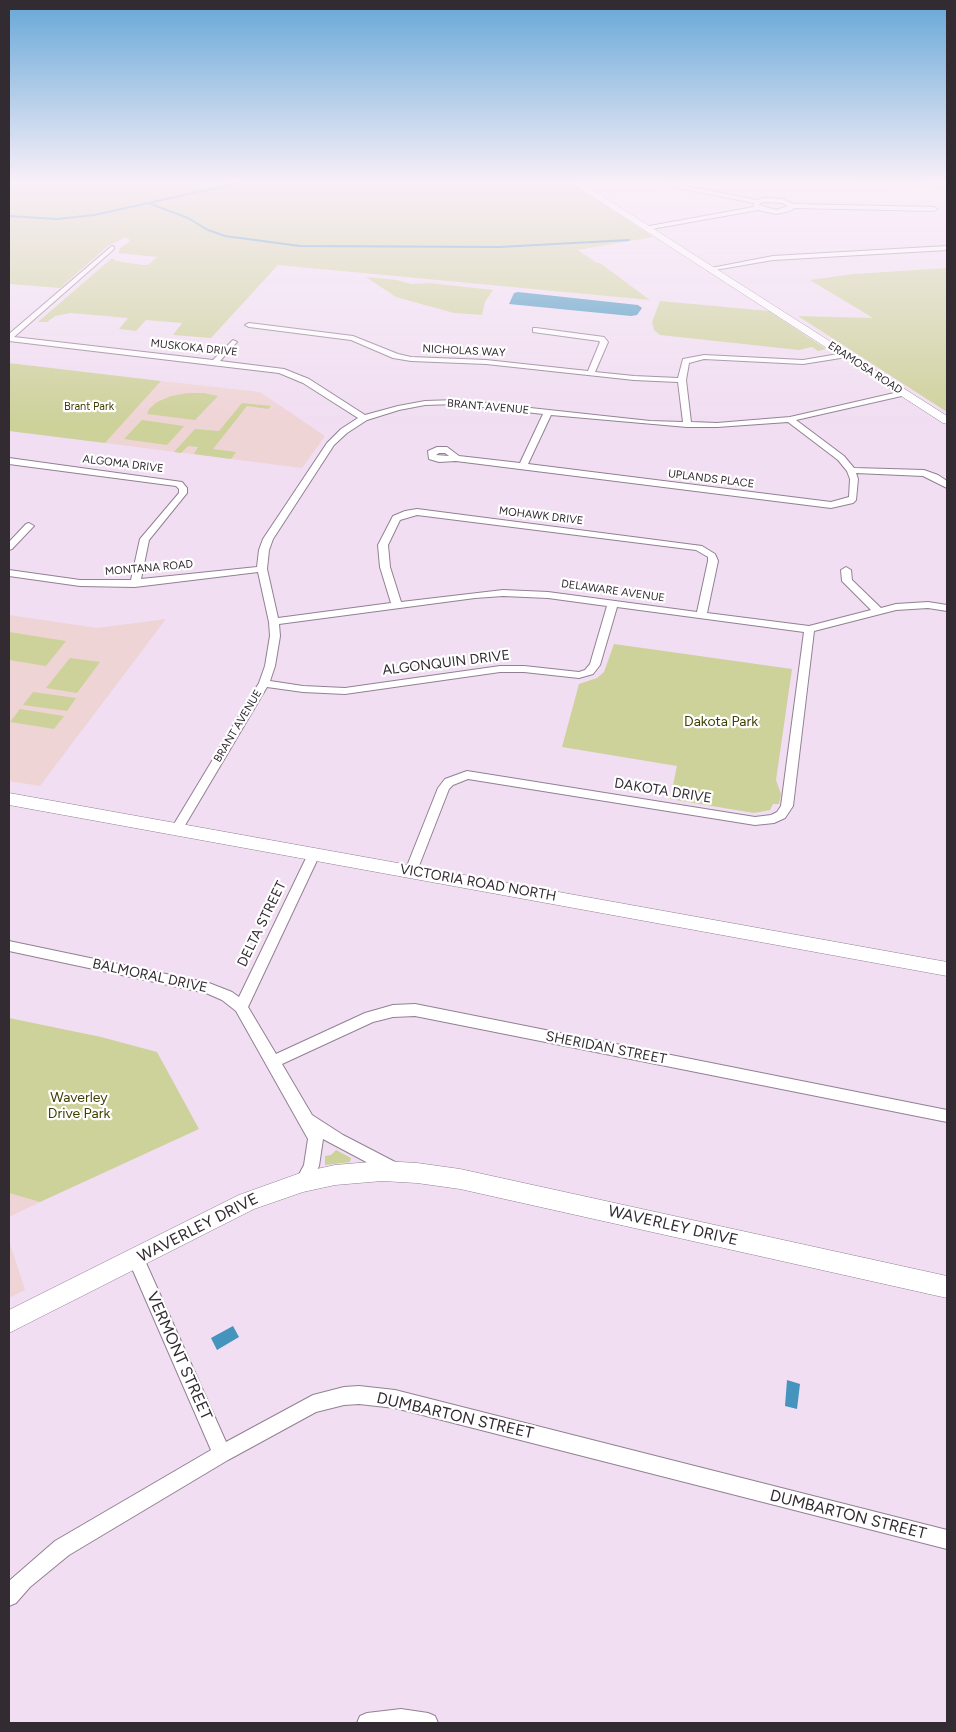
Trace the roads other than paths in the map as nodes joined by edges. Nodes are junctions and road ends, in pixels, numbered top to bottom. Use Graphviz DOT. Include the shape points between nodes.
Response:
graph roads {
  1 [pos="97,261"];
  2 [pos="696,261"];
  3 [pos="756,261"];
  4 [pos="709,269"];
  5 [pos="249,326"];
  6 [pos="536,330"];
  7 [pos="9,339"];
  8 [pos="233,342"];
  9 [pos="844,355"];
  10 [pos="215,362"];
  11 [pos="591,373"];
  12 [pos="682,380"];
  13 [pos="903,393"];
  14 [pos="548,412"];
  15 [pos="364,418"];
  16 [pos="790,419"];
  17 [pos="947,420"];
  18 [pos="687,425"];
  19 [pos="456,458"];
  20 [pos="9,461"];
  21 [pos="523,468"];
  22 [pos="852,470"];
  23 [pos="947,486"];
  24 [pos="29,526"];
  25 [pos="9,547"];
  26 [pos="262,569"];
  27 [pos="846,570"];
  28 [pos="9,573"];
  29 [pos="135,584"];
  30 [pos="613,604"];
  31 [pos="397,605"];
  32 [pos="947,608"];
  33 [pos="878,611"];
  34 [pos="701,616"];
  35 [pos="274,622"];
  36 [pos="809,629"];
  37 [pos="264,683"];
  38 [pos="9,800"];
  39 [pos="177,829"];
  40 [pos="314,854"];
  41 [pos="411,871"];
  42 [pos="9,946"];
  43 [pos="947,969"];
  44 [pos="240,1007"];
  45 [pos="272,1062"];
  46 [pos="947,1116"];
  47 [pos="307,1120"];
  48 [pos="399,1171"];
  49 [pos="302,1182"];
  50 [pos="136,1259"];
  51 [pos="947,1287"];
  52 [pos="9,1322"];
  53 [pos="222,1454"];
  54 [pos="947,1540"];
  55 [pos="9,1596"];
  56 [pos="367,1723"];
  57 [pos="428,1723"];
  1 -- 7 [label="street"];
  2 -- 4 [label="main road, ERAMOSA ROAD"];
  3 -- 4 [label="street"];
  4 -- 9 [label="main road, ERAMOSA ROAD"];
  5 -- 11 [label="street, NICHOLAS WAY" via="353,338 411,359 486,362"];
  6 -- 11 [label="street" via="601,339 604,342"];
  7 -- 10 [label="street, MUSKOKA DRIVE"];
  8 -- 10 [label="street"];
  9 -- 12 [label="street" via="803,362 694,358 686,361"];
  9 -- 13 [label="main road, ERAMOSA ROAD"];
  10 -- 15 [label="street, MUSKOKA DRIVE" via="293,375"];
  11 -- 12 [label="street, NICHOLAS WAY"];
  12 -- 18 [label="street"];
  13 -- 16 [label="street, BRANT AVENUE"];
  13 -- 17 [label="main road, ERAMOSA ROAD"];
  14 -- 15 [label="street, BRANT AVENUE" via="449,402 398,408"];
  14 -- 18 [label="street, BRANT AVENUE"];
  14 -- 21 [label="street"];
  15 -- 26 [label="street, BRANT AVENUE" via="331,444 274,527 264,550"];
  16 -- 18 [label="street, BRANT AVENUE"];
  16 -- 22 [label="street"];
  19 -- 21 [label="street, UPLANDS PLACE"];
  20 -- 29 [label="street, ALGOMA DRIVE" via="179,484 183,493 142,547"];
  21 -- 22 [label="street, UPLANDS PLACE" via="831,505 845,504 853,498"];
  22 -- 23 [label="street" via="924,473"];
  24 -- 25 [label="street"];
  26 -- 29 [label="street, MONTANA ROAD"];
  26 -- 35 [label="street, BRANT AVENUE"];
  27 -- 33 [label="street" via="846,581"];
  28 -- 29 [label="street, MONTANA ROAD" via="80,583"];
  30 -- 31 [label="street, DELAWARE AVENUE" via="503,593"];
  30 -- 34 [label="street, DELAWARE AVENUE"];
  30 -- 37 [label="street, ALGONQUIN DRIVE" via="595,665 589,672 578,675 500,669 345,691 303,690"];
  31 -- 34 [label="street, MOHAWK DRIVE" via="385,567 383,545 396,518 417,512 699,548 712,556 713,562"];
  31 -- 35 [label="street, DELAWARE AVENUE"];
  32 -- 33 [label="street, DELAWARE AVENUE" via="912,605"];
  33 -- 36 [label="street, DELAWARE AVENUE"];
  34 -- 36 [label="street, DELAWARE AVENUE"];
  35 -- 37 [label="street, BRANT AVENUE" via="273,653"];
  36 -- 41 [label="street, DAKOTA DRIVE" via="787,806 781,815 755,821 467,775 449,782 444,788"];
  37 -- 39 [label="street, BRANT AVENUE"];
  38 -- 39 [label="main road, VICTORIA ROAD NORTH"];
  39 -- 40 [label="main road, VICTORIA ROAD NORTH"];
  40 -- 41 [label="main road, VICTORIA ROAD NORTH"];
  40 -- 44 [label="street, DELTA STREET"];
  41 -- 43 [label="main road, VICTORIA ROAD NORTH"];
  42 -- 44 [label="street, BALMORAL DRIVE" via="210,988"];
  44 -- 45 [label="street, BALMORAL DRIVE"];
  45 -- 46 [label="street, SHERIDAN STREET" via="370,1017 415,1010"];
  45 -- 47 [label="street, BALMORAL DRIVE"];
  47 -- 48 [label="street, WAVERLEY DRIVE"];
  47 -- 49 [label="street, BALMORAL DRIVE" via="316,1138 315,1152"];
  48 -- 49 [label="main road, WAVERLEY DRIVE" via="350,1173"];
  48 -- 51 [label="main road, WAVERLEY DRIVE" via="460,1179"];
  49 -- 50 [label="main road, WAVERLEY DRIVE" via="247,1202"];
  50 -- 52 [label="main road, WAVERLEY DRIVE"];
  50 -- 53 [label="street, VERMONT STREET"];
  53 -- 54 [label="street, DUMBARTON STREET" via="313,1404 344,1396 369,1396"];
  53 -- 55 [label="street, DUMBARTON STREET" via="62,1548"];
  56 -- 57 [label="street" via="401,1719"];
}
